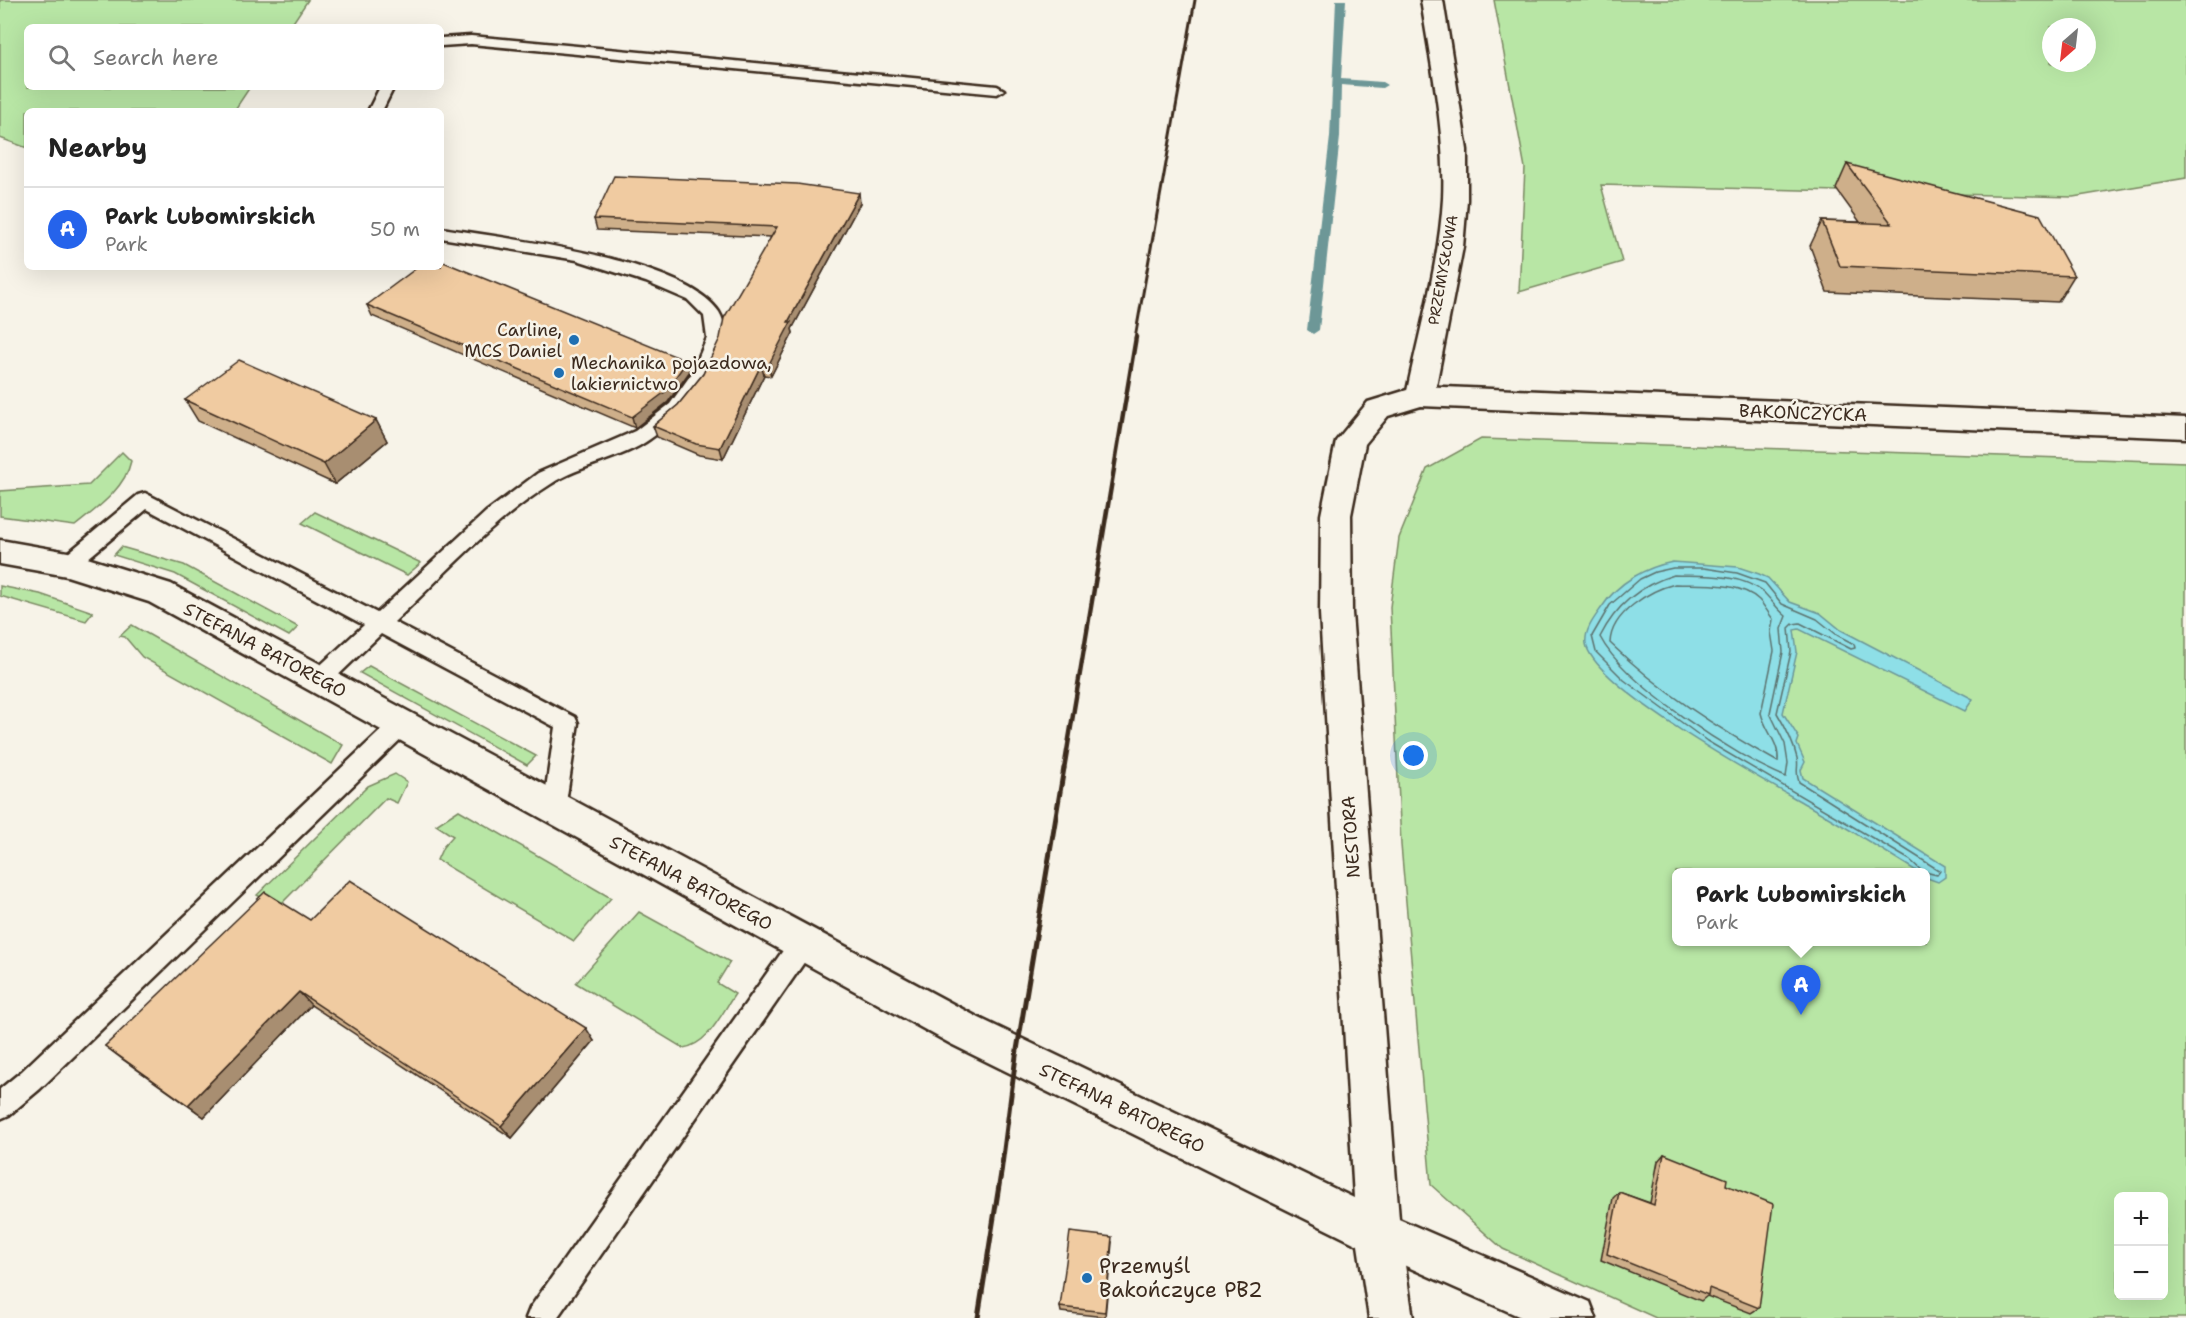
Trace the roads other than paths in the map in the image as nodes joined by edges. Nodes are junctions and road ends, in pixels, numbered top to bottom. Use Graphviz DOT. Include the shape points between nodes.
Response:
graph roads {
  1 [pos="1432,0"];
  2 [pos="444,42"];
  3 [pos="386,90"];
  4 [pos="997,90"];
  5 [pos="376,108"];
  6 [pos="444,233"];
  7 [pos="1420,396"];
  8 [pos="2186,428"];
  9 [pos="0,552"];
  10 [pos="68,564"];
  11 [pos="379,624"];
  12 [pos="320,679"];
  13 [pos="402,724"];
  14 [pos="554,809"];
  15 [pos="803,944"];
  16 [pos="0,1106"];
  17 [pos="1378,1232"];
  18 [pos="540,1318"];
  19 [pos="1391,1318"];
  20 [pos="1574,1318"];
  1 -- 7 [label="street, PRZEMYSŁOWA" via="1455,150 1455,200 1450,248"];
  2 -- 4 [label="lane" via="471,40"];
  3 -- 5 [label="lane"];
  6 -- 11 [label="lane" via="579,255 652,278 694,296 712,315 716,338 700,375 676,408 642,436 545,478 492,518"];
  7 -- 8 [label="street, BAKOŃCZYCKA"];
  7 -- 17 [label="street, NESTORA" via="1378,409 1351,441 1336,515 1336,614"];
  9 -- 10 [label="street, STEFANA BATOREGO"];
  10 -- 11 [label="lane" via="145,500"];
  10 -- 12 [label="street, STEFANA BATOREGO" via="160,593"];
  11 -- 12 [label="lane"];
  11 -- 14 [label="lane" via="567,723"];
  12 -- 13 [label="street, STEFANA BATOREGO"];
  13 -- 14 [label="street, STEFANA BATOREGO"];
  13 -- 16 [label="lane"];
  14 -- 15 [label="street, STEFANA BATOREGO"];
  15 -- 17 [label="street, STEFANA BATOREGO" via="965,1031"];
  15 -- 18 [label="lane"];
  17 -- 19 [label="street, NESTORA"];
  17 -- 20 [label="street, STEFANA BATOREGO"];
}
